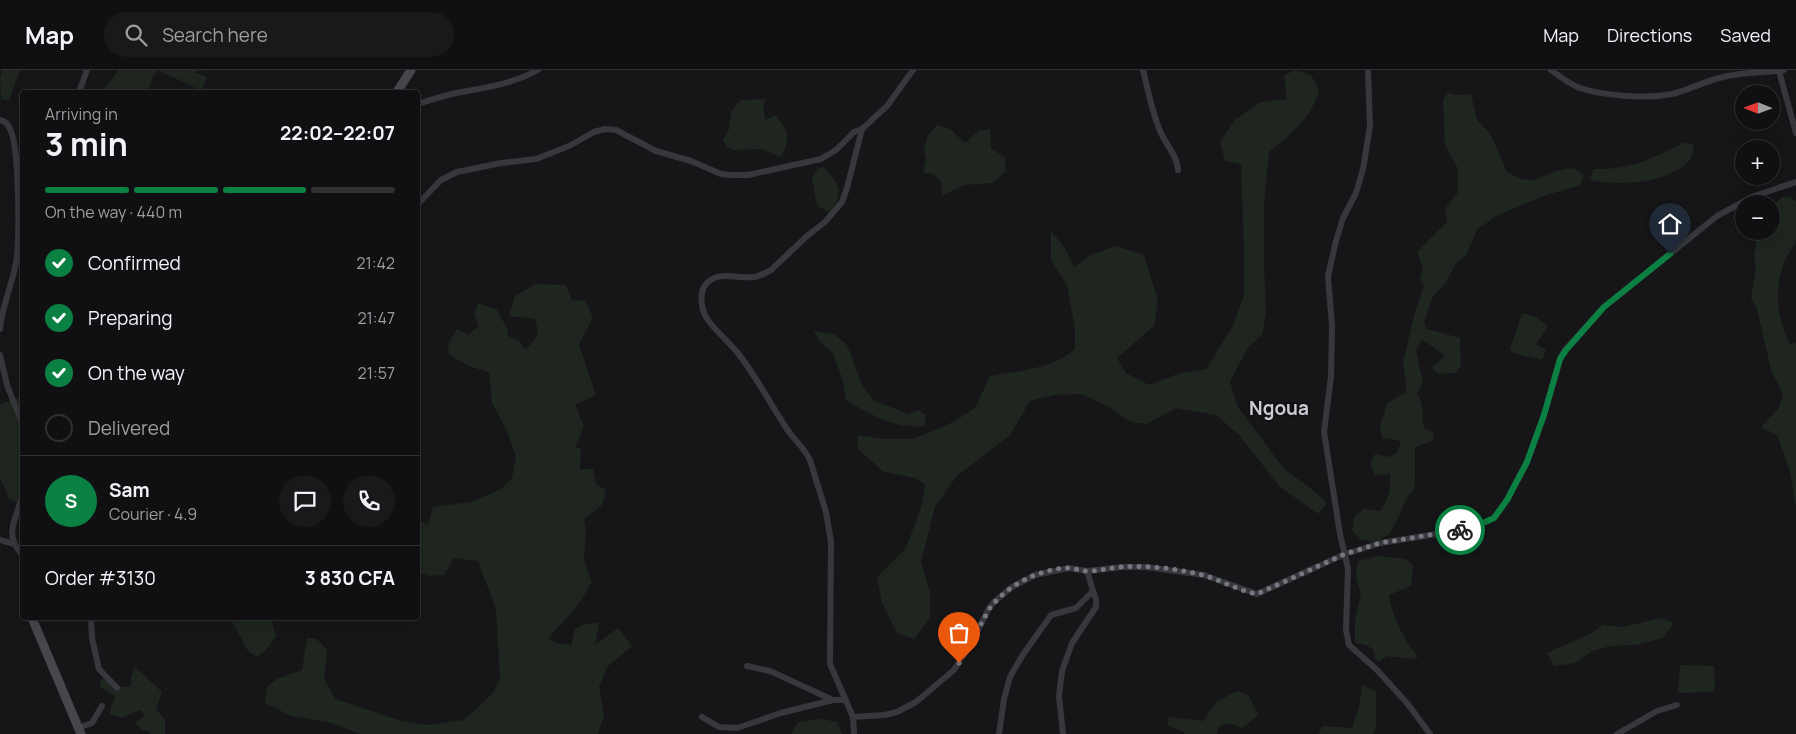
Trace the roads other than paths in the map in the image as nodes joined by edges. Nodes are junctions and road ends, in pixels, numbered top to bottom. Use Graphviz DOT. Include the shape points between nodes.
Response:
graph roads {
  1 [pos="87,70"];
  2 [pos="411,70"];
  3 [pos="538,70"];
  4 [pos="912,70"];
  5 [pos="1143,70"];
  6 [pos="1368,70"];
  7 [pos="1551,70"];
  8 [pos="1781,70"];
  9 [pos="80,90"];
  10 [pos="398,90"];
  11 [pos="420,103"];
  12 [pos="0,120"];
  13 [pos="862,129"];
  14 [pos="1796,133"];
  15 [pos="1178,170"];
  16 [pos="1796,182"];
  17 [pos="420,202"];
  18 [pos="20,211"];
  19 [pos="0,328"];
  20 [pos="0,355"];
  21 [pos="20,418"];
  22 [pos="20,504"];
  23 [pos="0,540"];
  24 [pos="14,544"];
  25 [pos="20,552"];
  26 [pos="1345,554"];
  27 [pos="1087,571"];
  28 [pos="1093,591"];
  29 [pos="33,620"];
  30 [pos="91,620"];
  31 [pos="747,666"];
  32 [pos="117,688"];
  33 [pos="833,700"];
  34 [pos="846,700"];
  35 [pos="1677,705"];
  36 [pos="102,706"];
  37 [pos="853,716"];
  38 [pos="702,717"];
  39 [pos="79,731"];
  40 [pos="854,734"];
  41 [pos="999,734"];
  42 [pos="1063,734"];
  43 [pos="1430,734"];
  44 [pos="1617,734"];
  1 -- 9 [label="street"];
  2 -- 10 [label="main road"];
  3 -- 11 [label="street" via="490,87"];
  4 -- 13 [label="street" via="887,106"];
  5 -- 15 [label="street" via="1160,130 1177,159"];
  6 -- 26 [label="street" via="1370,126 1363,169 1360,184 1343,218 1328,276 1332,326 1331,377 1324,432"];
  7 -- 8 [label="street" via="1580,88 1649,96 1673,94 1726,76"];
  8 -- 14 [label="street"];
  12 -- 18 [label="street" via="12,132"];
  13 -- 17 [label="street" via="821,159 748,175 731,175 656,151 616,130 605,129 536,159 457,172 441,180"];
  13 -- 34 [label="street" via="847,188 833,214 771,270 752,277 715,277 702,291 706,316 737,352 784,426 810,460 832,542 830,664"];
  16 -- 26 [label="street" via="1754,196 1716,216 1600,312 1560,359 1527,462 1494,518 1455,531 1380,543"];
  18 -- 19 [label="street" via="15,268"];
  20 -- 21 [label="street"];
  22 -- 24 [label="street" via="12,529"];
  23 -- 24 [label="street"];
  24 -- 25 [label="street"];
  26 -- 27 [label="street" via="1257,594 1172,569 1122,567"];
  26 -- 43 [label="street" via="1349,645 1377,670"];
  27 -- 28 [label="street"];
  27 -- 37 [label="street" via="1059,569 1022,581 990,608 954,670 916,702 885,715"];
  28 -- 41 [label="street" via="1073,610 1051,615 1022,656 1007,688"];
  28 -- 42 [label="street" via="1096,607 1072,644 1062,671 1059,696"];
  29 -- 39 [label="main road"];
  30 -- 32 [label="street" via="99,669"];
  31 -- 33 [label="street" via="770,670"];
  33 -- 34 [label="street"];
  33 -- 38 [label="street" via="737,728 719,727"];
  34 -- 37 [label="street"];
  35 -- 44 [label="street" via="1657,711"];
  36 -- 39 [label="street" via="92,723"];
  37 -- 40 [label="street"];
}
